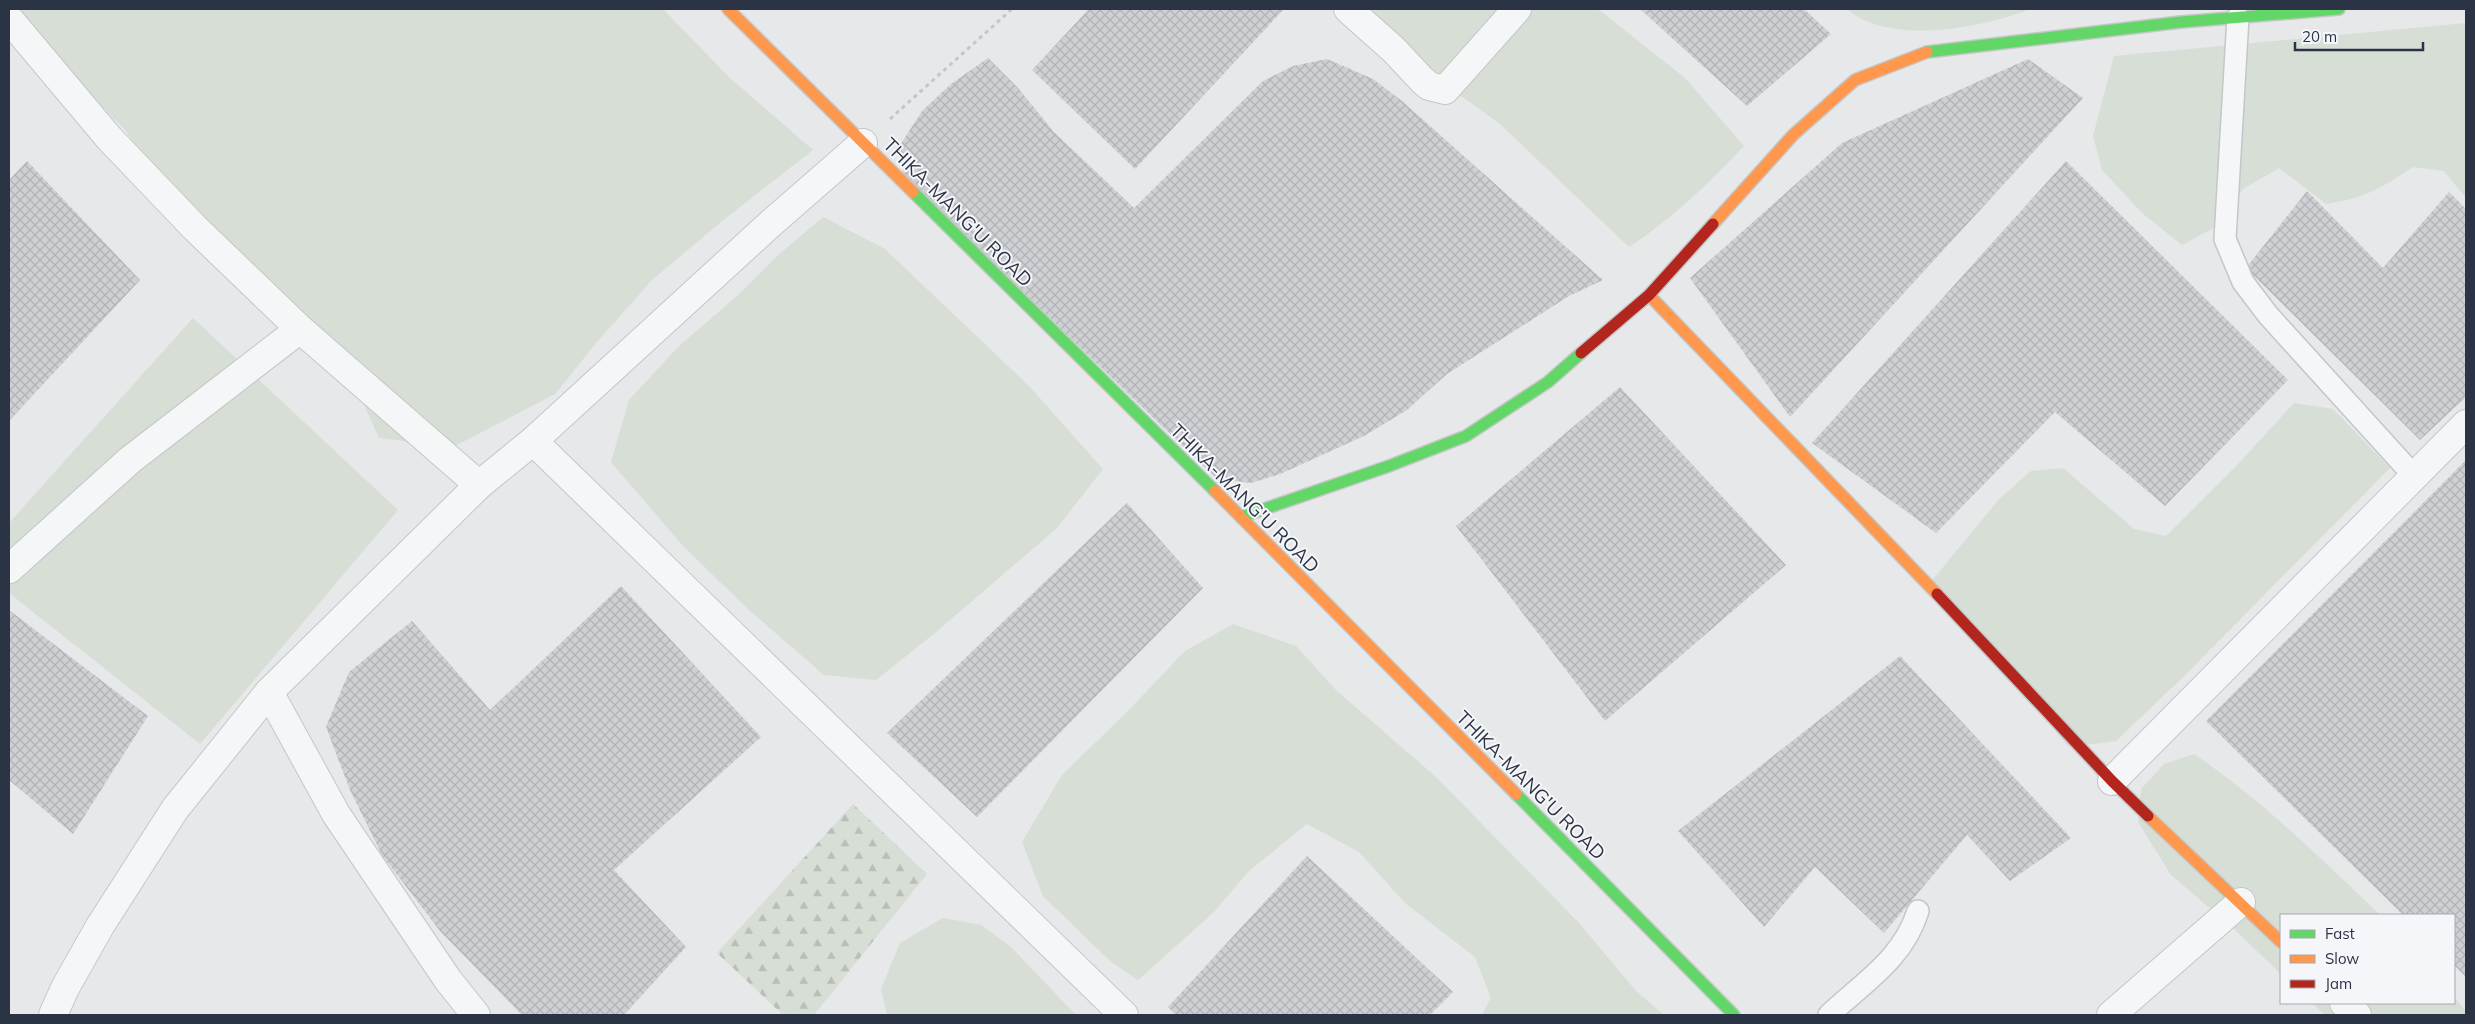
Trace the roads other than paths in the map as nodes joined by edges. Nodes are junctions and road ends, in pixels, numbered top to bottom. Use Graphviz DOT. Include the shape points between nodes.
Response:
graph roads {
  1 [pos="728,9"];
  2 [pos="1348,9"];
  3 [pos="1517,9"];
  4 [pos="2339,9"];
  5 [pos="2324,10"];
  6 [pos="2238,18"];
  7 [pos="9,19"];
  8 [pos="863,143"];
  9 [pos="1649,296"];
  10 [pos="300,329"];
  11 [pos="2466,424"];
  12 [pos="533,441"];
  13 [pos="2414,476"];
  14 [pos="479,485"];
  15 [pos="1241,517"];
  16 [pos="9,568"];
  17 [pos="269,692"];
  18 [pos="2112,781"];
  19 [pos="2241,902"];
  20 [pos="1918,911"];
  21 [pos="2280,941"];
  22 [pos="2345,1004"];
  23 [pos="53,1015"];
  24 [pos="476,1015"];
  25 [pos="1124,1015"];
  26 [pos="1734,1015"];
  27 [pos="1829,1015"];
  28 [pos="2111,1015"];
  29 [pos="2357,1015"];
  1 -- 8 [label="main road, THIKA-MANG'U ROAD"];
  2 -- 3 [label="street" via="1429,86 1445,90"];
  4 -- 5 [label="main road"];
  5 -- 6 [label="main road"];
  6 -- 9 [label="main road" via="1925,52 1855,80 1793,135"];
  6 -- 13 [label="lane" via="2225,239 2243,282 2268,315"];
  7 -- 10 [label="street" via="109,138 195,228"];
  8 -- 12 [label="street"];
  8 -- 15 [label="main road, THIKA-MANG'U ROAD"];
  9 -- 15 [label="main road" via="1548,382 1466,436"];
  9 -- 18 [label="main road" via="1915,570"];
  10 -- 14 [label="street"];
  10 -- 16 [label="street" via="130,460"];
  11 -- 13 [label="street"];
  12 -- 14 [label="street"];
  12 -- 25 [label="street"];
  13 -- 18 [label="street"];
  14 -- 17 [label="street"];
  15 -- 26 [label="main road, THIKA-MANG'U ROAD"];
  17 -- 23 [label="street" via="175,809 100,926"];
  17 -- 24 [label="street" via="336,814 448,980"];
  18 -- 19 [label="main road"];
  19 -- 21 [label="main road"];
  19 -- 28 [label="street"];
  20 -- 27 [label="lane" via="1912,931 1900,950"];
  22 -- 29 [label="street"];
}
